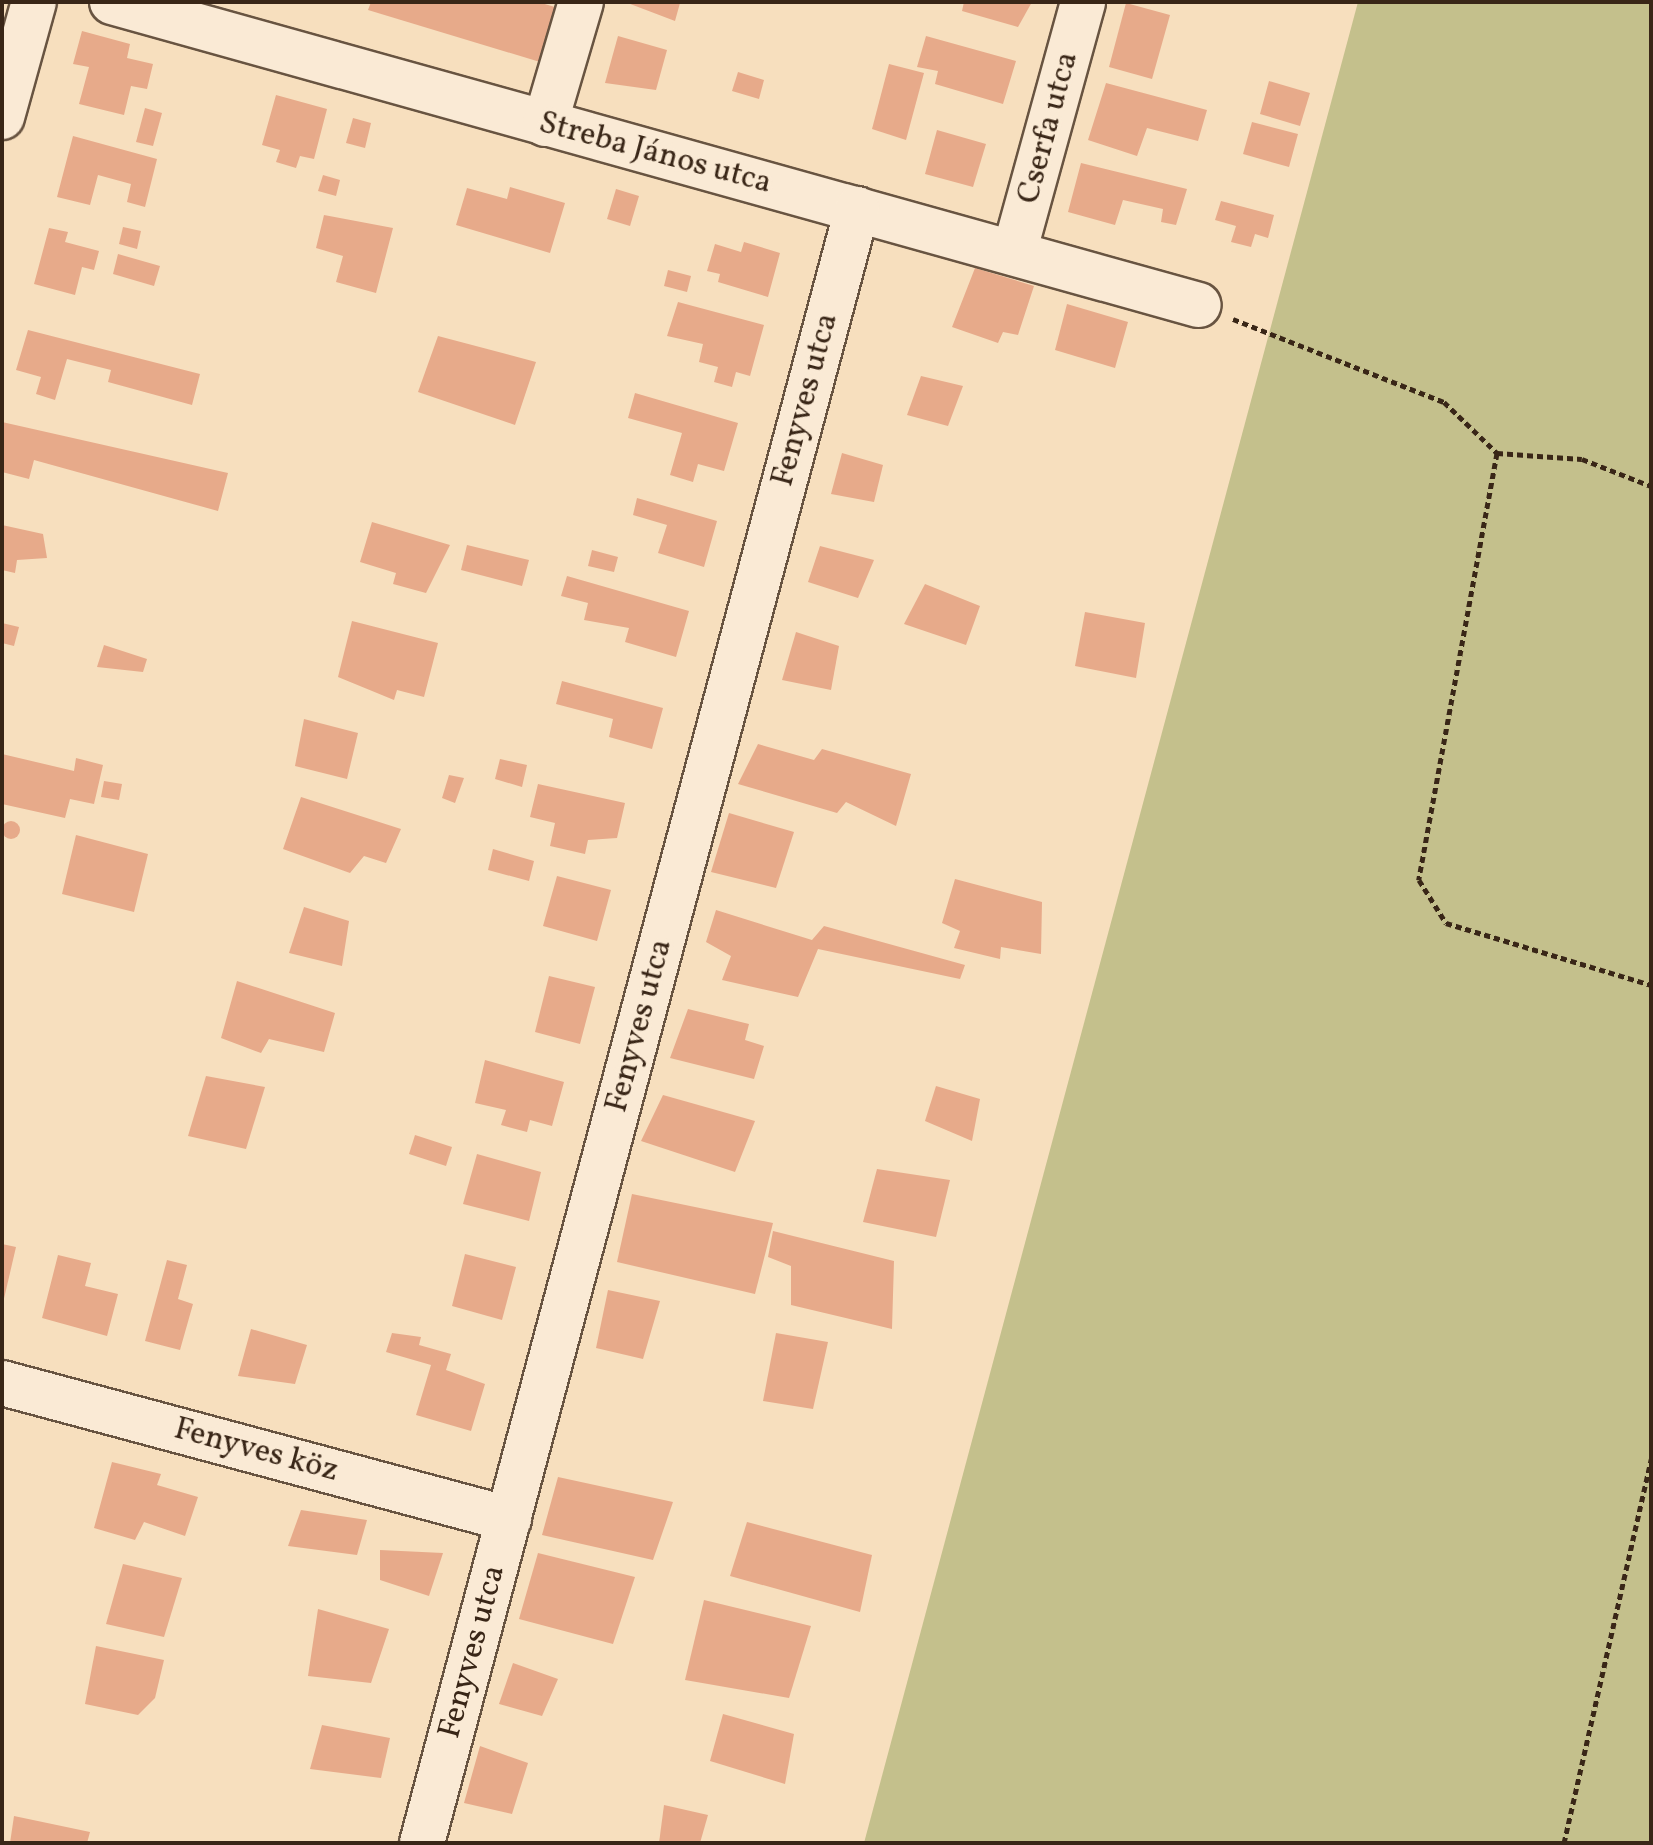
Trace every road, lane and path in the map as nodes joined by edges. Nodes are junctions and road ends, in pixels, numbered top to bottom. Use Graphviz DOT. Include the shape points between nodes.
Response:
graph roads {
  1 [pos="34,2"];
  2 [pos="112,2"];
  3 [pos="581,2"];
  4 [pos="1083,2"];
  5 [pos="2,117"];
  6 [pos="545,124"];
  7 [pos="857,209"];
  8 [pos="1014,253"];
  9 [pos="1199,305"];
  10 [pos="1497,453"];
  11 [pos="1651,486"];
  12 [pos="1651,985"];
  13 [pos="2,1383"];
  14 [pos="1651,1459"];
  15 [pos="509,1519"];
  16 [pos="422,1843"];
  17 [pos="1564,1843"];
  1 -- 5 [label="street"];
  2 -- 6 [label="street, Streba János utca"];
  3 -- 6 [label="street"];
  4 -- 8 [label="street, Cserfa utca"];
  6 -- 7 [label="street, Streba János utca"];
  7 -- 8 [label="street, Streba János utca"];
  7 -- 15 [label="street, Fenyves utca"];
  8 -- 9 [label="street, Streba János utca"];
  9 -- 10 [label="path" via="1444,402"];
  10 -- 11 [label="path" via="1582,459"];
  10 -- 12 [label="path" via="1419,880 1446,923"];
  13 -- 15 [label="street, Fenyves köz"];
  14 -- 17 [label="path"];
  15 -- 16 [label="street, Fenyves utca"];
}
